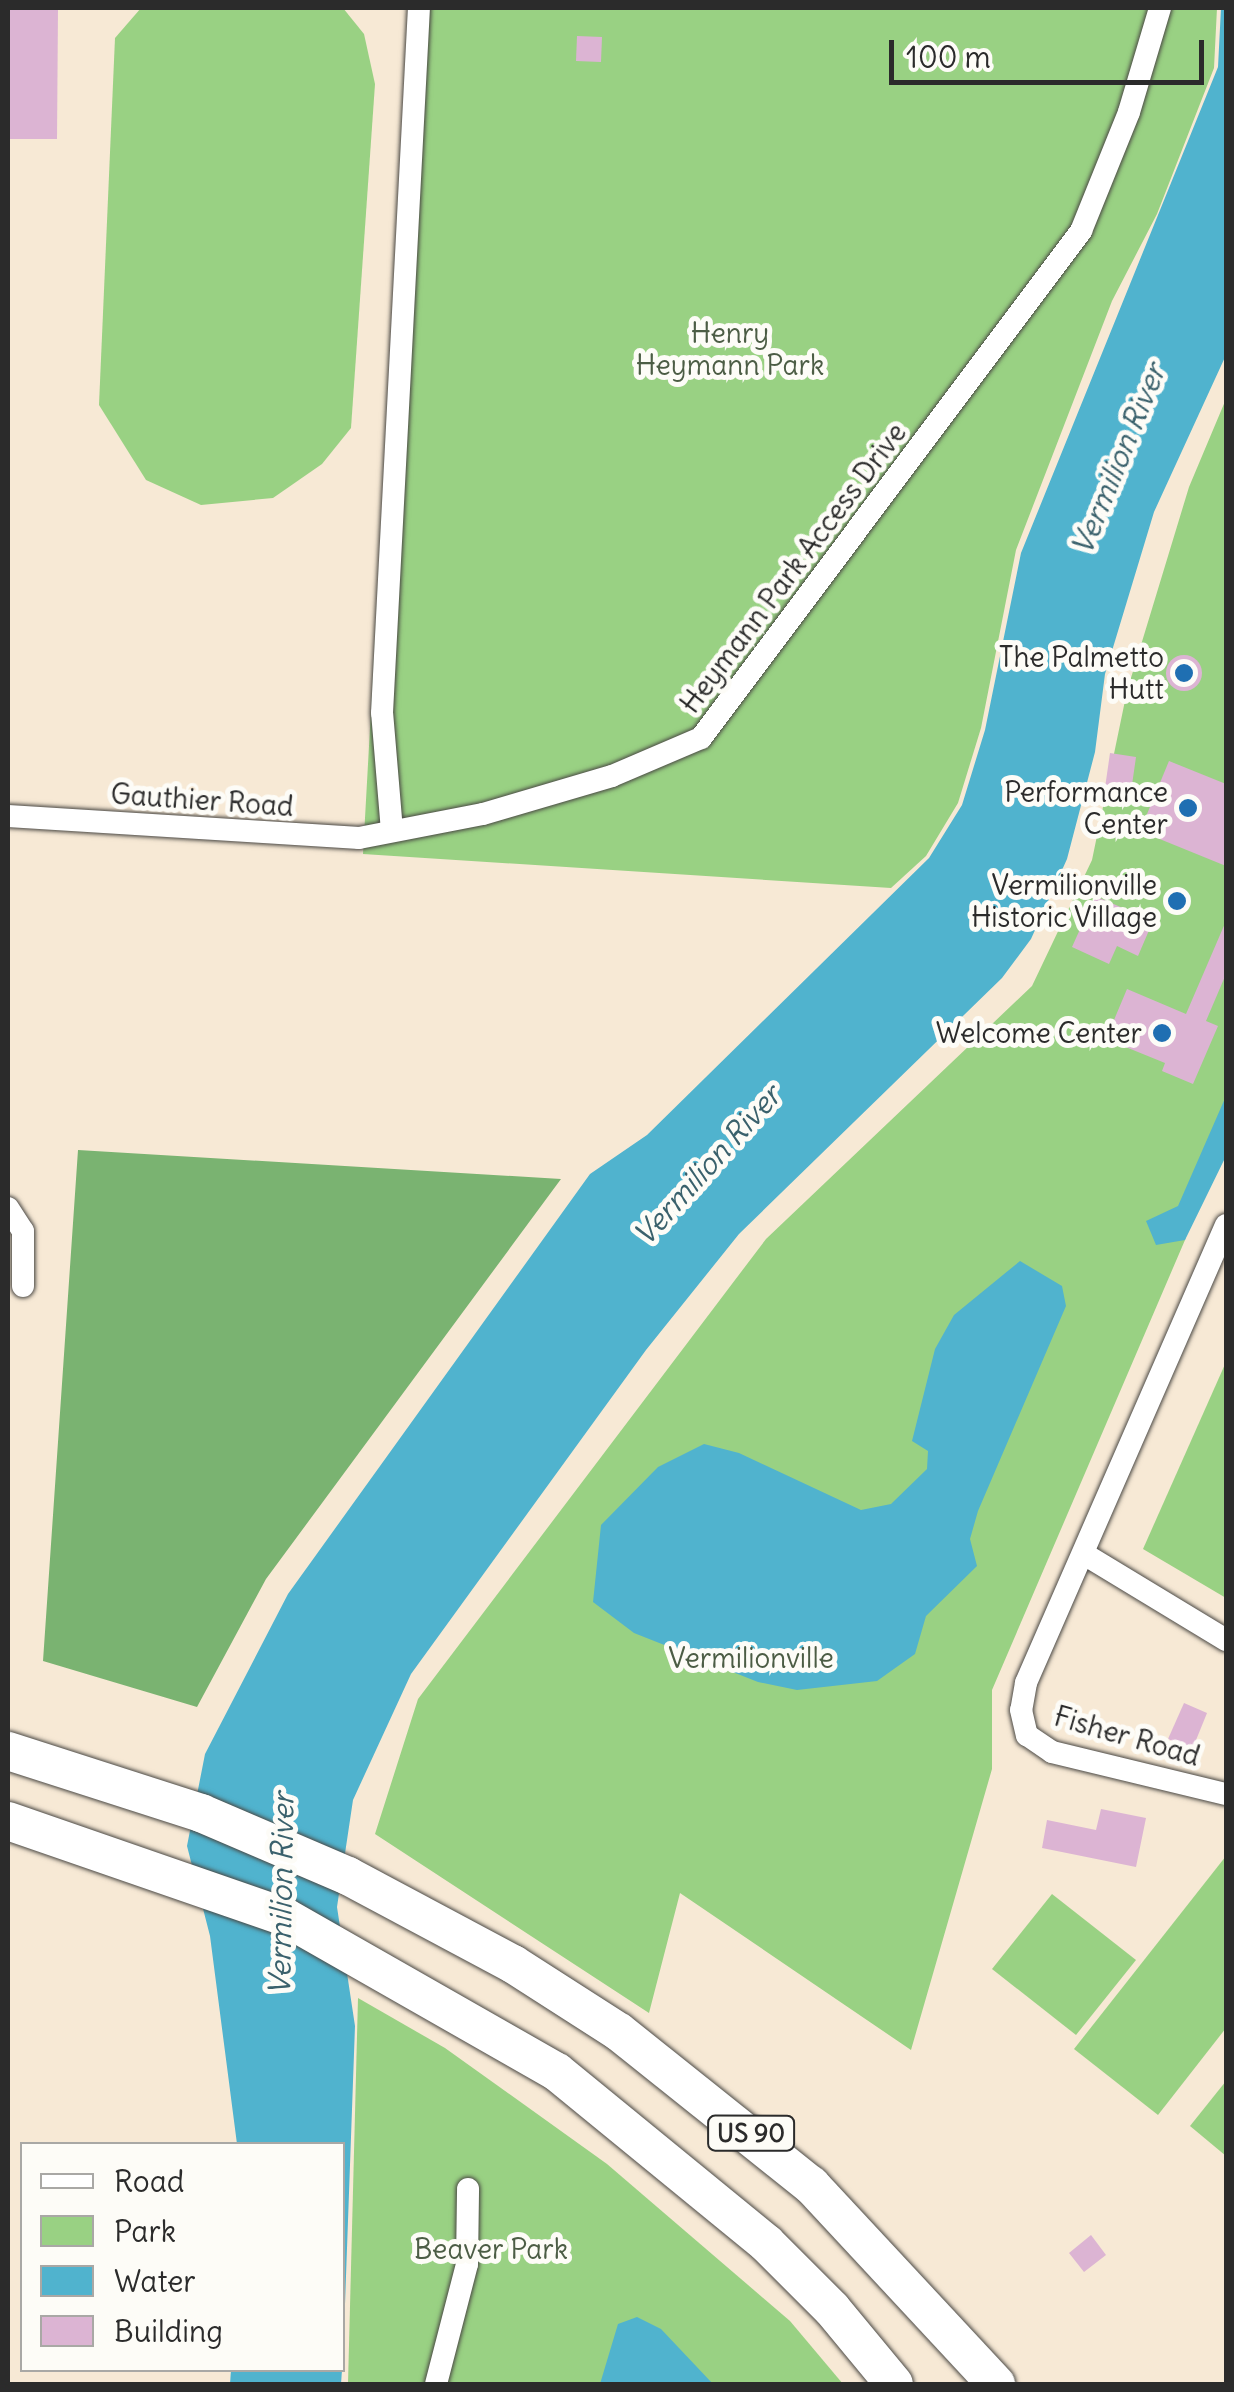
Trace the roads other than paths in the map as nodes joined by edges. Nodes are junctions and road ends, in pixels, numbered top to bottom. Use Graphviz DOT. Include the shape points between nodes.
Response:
graph roads {
  1 [pos="419,8"];
  2 [pos="1160,8"];
  3 [pos="8,816"];
  4 [pos="392,831"];
  5 [pos="8,1208"];
  6 [pos="1226,1225"];
  7 [pos="23,1286"];
  8 [pos="1084,1554"];
  9 [pos="1226,1640"];
  10 [pos="8,1751"];
  11 [pos="1226,1794"];
  12 [pos="16,1823"];
  13 [pos="468,2190"];
  14 [pos="436,2384"];
  15 [pos="894,2384"];
  16 [pos="996,2384"];
  1 -- 4 [label="street" via="382,713"];
  2 -- 4 [label="street, Heymann Park Access Drive" via="1129,112 1081,231 715,724 684,749 612,776"];
  3 -- 4 [label="street, Gauthier Road" via="312,837"];
  5 -- 7 [label="street" via="23,1232"];
  6 -- 8 [label="street, Fisher Road"];
  8 -- 9 [label="street"];
  8 -- 11 [label="street, Fisher Road" via="1026,1684 1021,1710 1028,1735 1052,1752"];
  10 -- 16 [label="highway, US 90" via="75,1768 348,1876 604,2022 716,2103 848,2220"];
  12 -- 15 [label="highway, US 90" via="285,1918 557,2072 686,2172 832,2309"];
  13 -- 14 [label="street" via="467,2264"];
}
